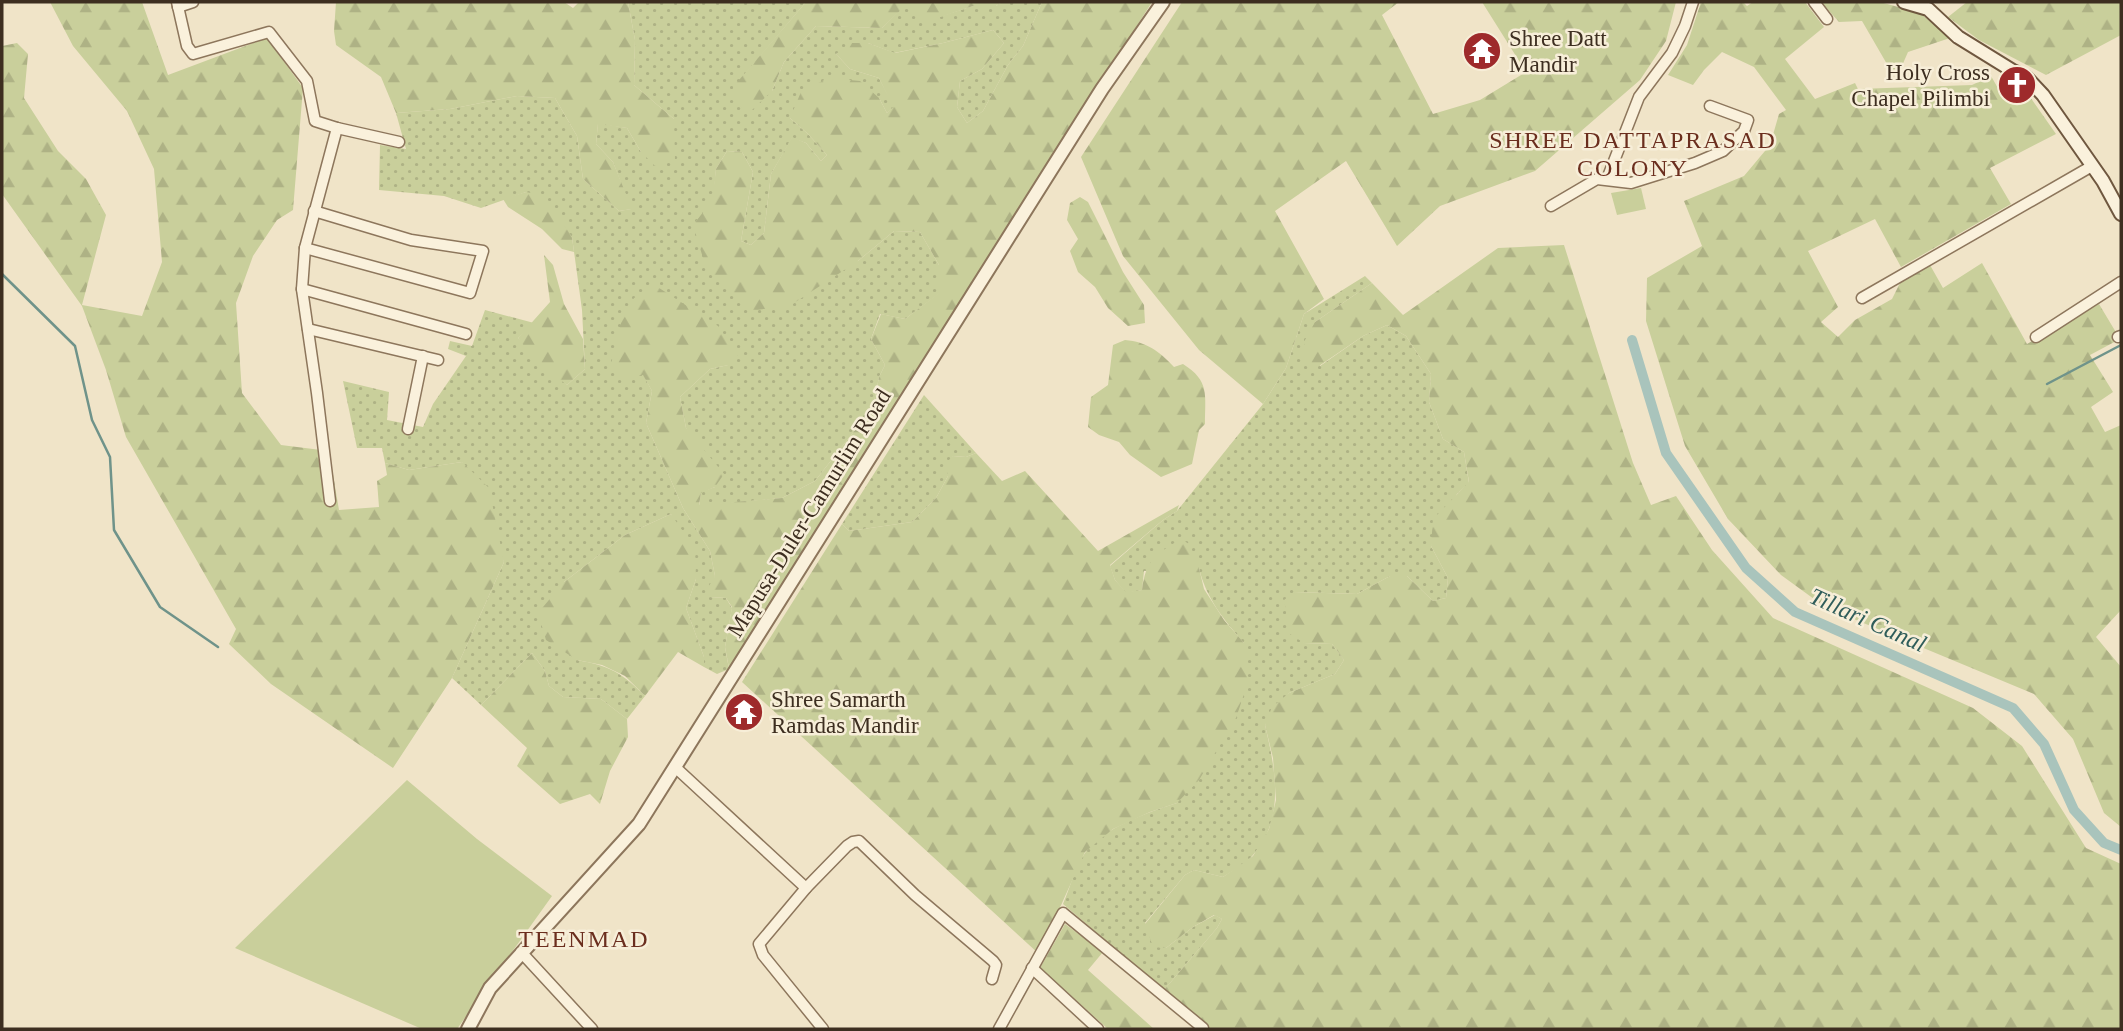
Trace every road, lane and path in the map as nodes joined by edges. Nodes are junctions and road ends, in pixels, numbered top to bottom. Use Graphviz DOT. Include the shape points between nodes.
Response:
graph roads {
  1 [pos="193,2"];
  2 [pos="1163,2"];
  3 [pos="1693,2"];
  4 [pos="1814,2"];
  5 [pos="1904,2"];
  6 [pos="178,4"];
  7 [pos="1926,6"];
  8 [pos="1827,19"];
  9 [pos="1710,106"];
  10 [pos="337,128"];
  11 [pos="399,142"];
  12 [pos="2092,166"];
  13 [pos="1607,179"];
  14 [pos="1551,206"];
  15 [pos="314,211"];
  16 [pos="2121,214"];
  17 [pos="305,248"];
  18 [pos="2121,282"];
  19 [pos="302,289"];
  20 [pos="1863,298"];
  21 [pos="308,329"];
  22 [pos="466,334"];
  23 [pos="2036,337"];
  24 [pos="423,356"];
  25 [pos="438,360"];
  26 [pos="408,429"];
  27 [pos="330,501"];
  28 [pos="675,767"];
  29 [pos="806,888"];
  30 [pos="521,952"];
  31 [pos="1032,968"];
  32 [pos="992,979"];
  33 [pos="1203,1028"];
  34 [pos="468,1029"];
  35 [pos="592,1029"];
  36 [pos="823,1029"];
  37 [pos="999,1029"];
  38 [pos="1098,1029"];
  1 -- 6 [label="street"];
  2 -- 28 [label="street, Mapusa-Duler-Camurlim Road" via="1087,112"];
  3 -- 13 [label="street" via="1672,53 1639,97"];
  4 -- 8 [label="street"];
  5 -- 7 [label="street"];
  6 -- 10 [label="street" via="187,47 193,54 269,32 307,81 315,121"];
  7 -- 12 [label="street" via="1958,37 2026,77"];
  9 -- 13 [label="street" via="1748,120 1744,131 1723,151 1631,183"];
  10 -- 11 [label="street"];
  10 -- 15 [label="street"];
  12 -- 16 [label="street"];
  12 -- 20 [label="street"];
  13 -- 14 [label="street" via="1597,179"];
  15 -- 17 [label="street"];
  15 -- 17 [label="street" via="411,240 482,251 470,293"];
  17 -- 19 [label="street"];
  18 -- 23 [label="street"];
  19 -- 21 [label="street"];
  19 -- 22 [label="street"];
  21 -- 24 [label="street"];
  21 -- 27 [label="street"];
  24 -- 25 [label="street"];
  24 -- 26 [label="street"];
  28 -- 29 [label="street"];
  28 -- 30 [label="street, Mapusa-Duler-Camurlim Road" via="639,824"];
  29 -- 32 [label="street" via="847,846 859,841 993,961"];
  29 -- 36 [label="street" via="759,944"];
  30 -- 34 [label="street, Mapusa-Duler-Camurlim Road" via="490,988"];
  30 -- 35 [label="street"];
  31 -- 33 [label="street" via="1063,913"];
  31 -- 37 [label="street"];
  31 -- 38 [label="street"];
}
